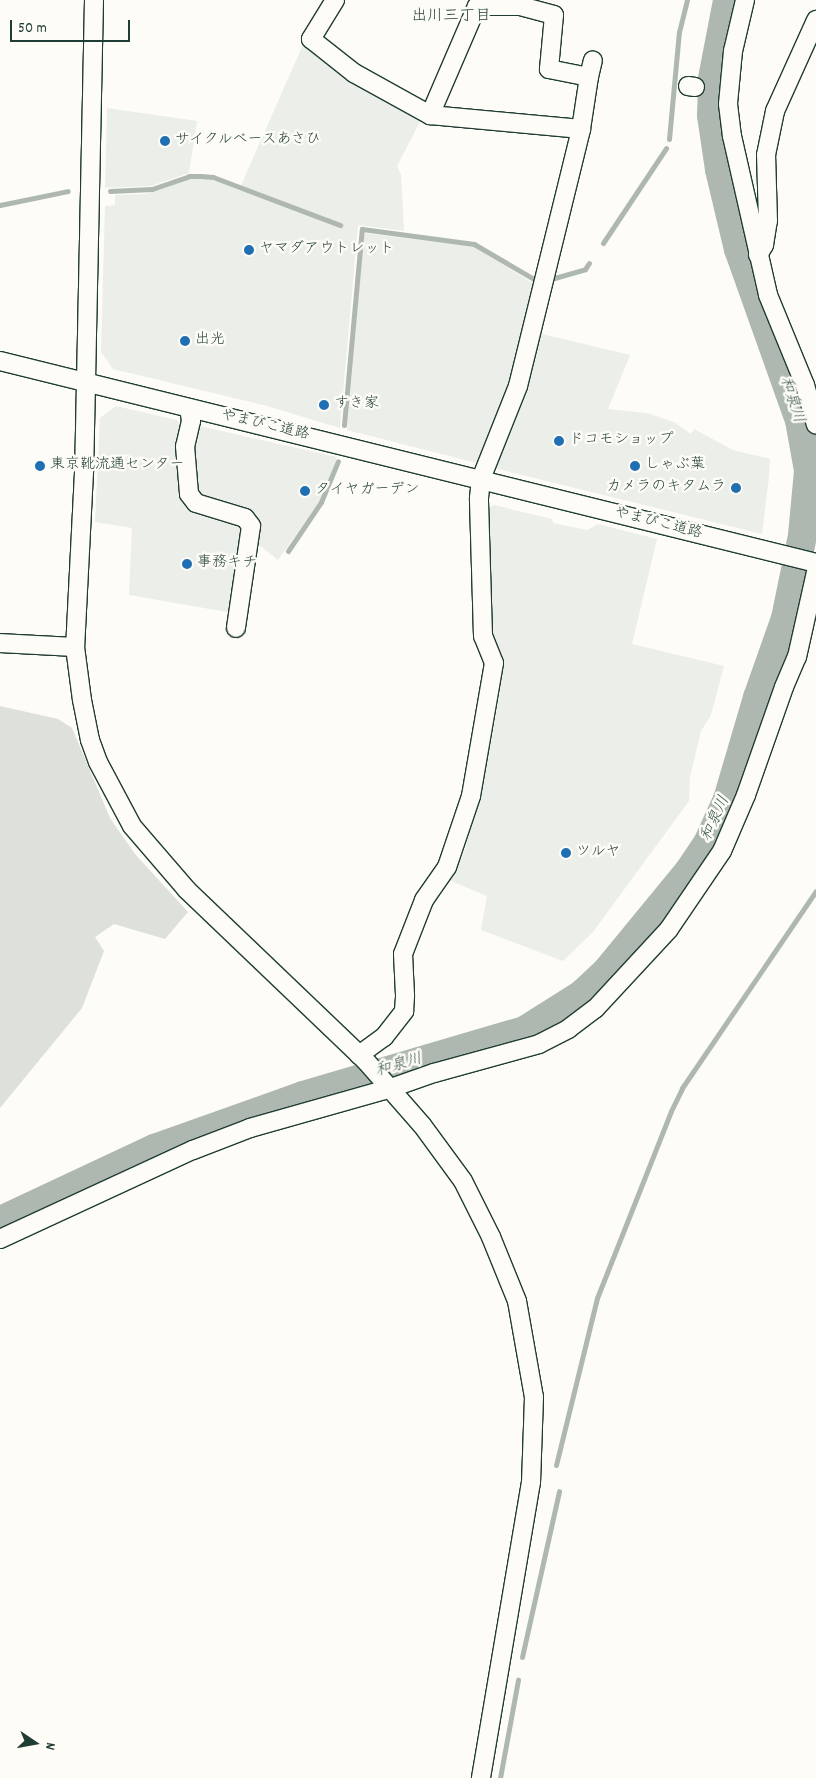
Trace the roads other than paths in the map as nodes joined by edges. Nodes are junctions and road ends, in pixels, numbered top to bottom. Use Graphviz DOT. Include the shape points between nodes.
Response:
graph roads {
  1 [pos="94,0"];
  2 [pos="335,0"];
  3 [pos="745,0"];
  4 [pos="521,3"];
  5 [pos="816,20"];
  6 [pos="430,115"];
  7 [pos="581,129"];
  8 [pos="758,255"];
  9 [pos="0,361"];
  10 [pos="86,382"];
  11 [pos="189,408"];
  12 [pos="816,425"];
  13 [pos="481,479"];
  14 [pos="814,565"];
  15 [pos="236,628"];
  16 [pos="0,643"];
  17 [pos="76,647"];
  18 [pos="362,1058"];
  19 [pos="387,1084"];
  20 [pos="0,1239"];
  21 [pos="481,1778"];
  1 -- 10 [label="street"];
  2 -- 6 [label="street" via="311,39 354,72"];
  3 -- 8 [label="street" via="733,51 728,104"];
  4 -- 6 [label="street" via="477,6"];
  4 -- 7 [label="street" via="554,15 549,69 591,68"];
  5 -- 8 [label="street" via="776,111 766,155 768,221 764,245"];
  6 -- 7 [label="street"];
  7 -- 13 [label="street" via="518,386"];
  8 -- 12 [label="street" via="768,296 805,385"];
  9 -- 10 [label="street, やまびこ道路"];
  10 -- 11 [label="street, やまびこ道路"];
  10 -- 17 [label="street"];
  11 -- 13 [label="street, やまびこ道路"];
  11 -- 15 [label="street" via="191,420 185,446 189,494 196,503 245,518 251,526"];
  13 -- 14 [label="street, やまびこ道路"];
  13 -- 18 [label="street" via="483,636 494,663 471,796 447,867 424,900 403,954 404,1012"];
  14 -- 19 [label="street" via="797,657 735,824 722,851 669,929 595,1009 568,1029 539,1044"];
  16 -- 17 [label="street"];
  17 -- 18 [label="street" via="90,740 132,826 187,890"];
  18 -- 19 [label="street"];
  19 -- 20 [label="street" via="193,1150"];
  19 -- 21 [label="street" via="463,1181 492,1237 519,1306 534,1397 529,1508"];
}
